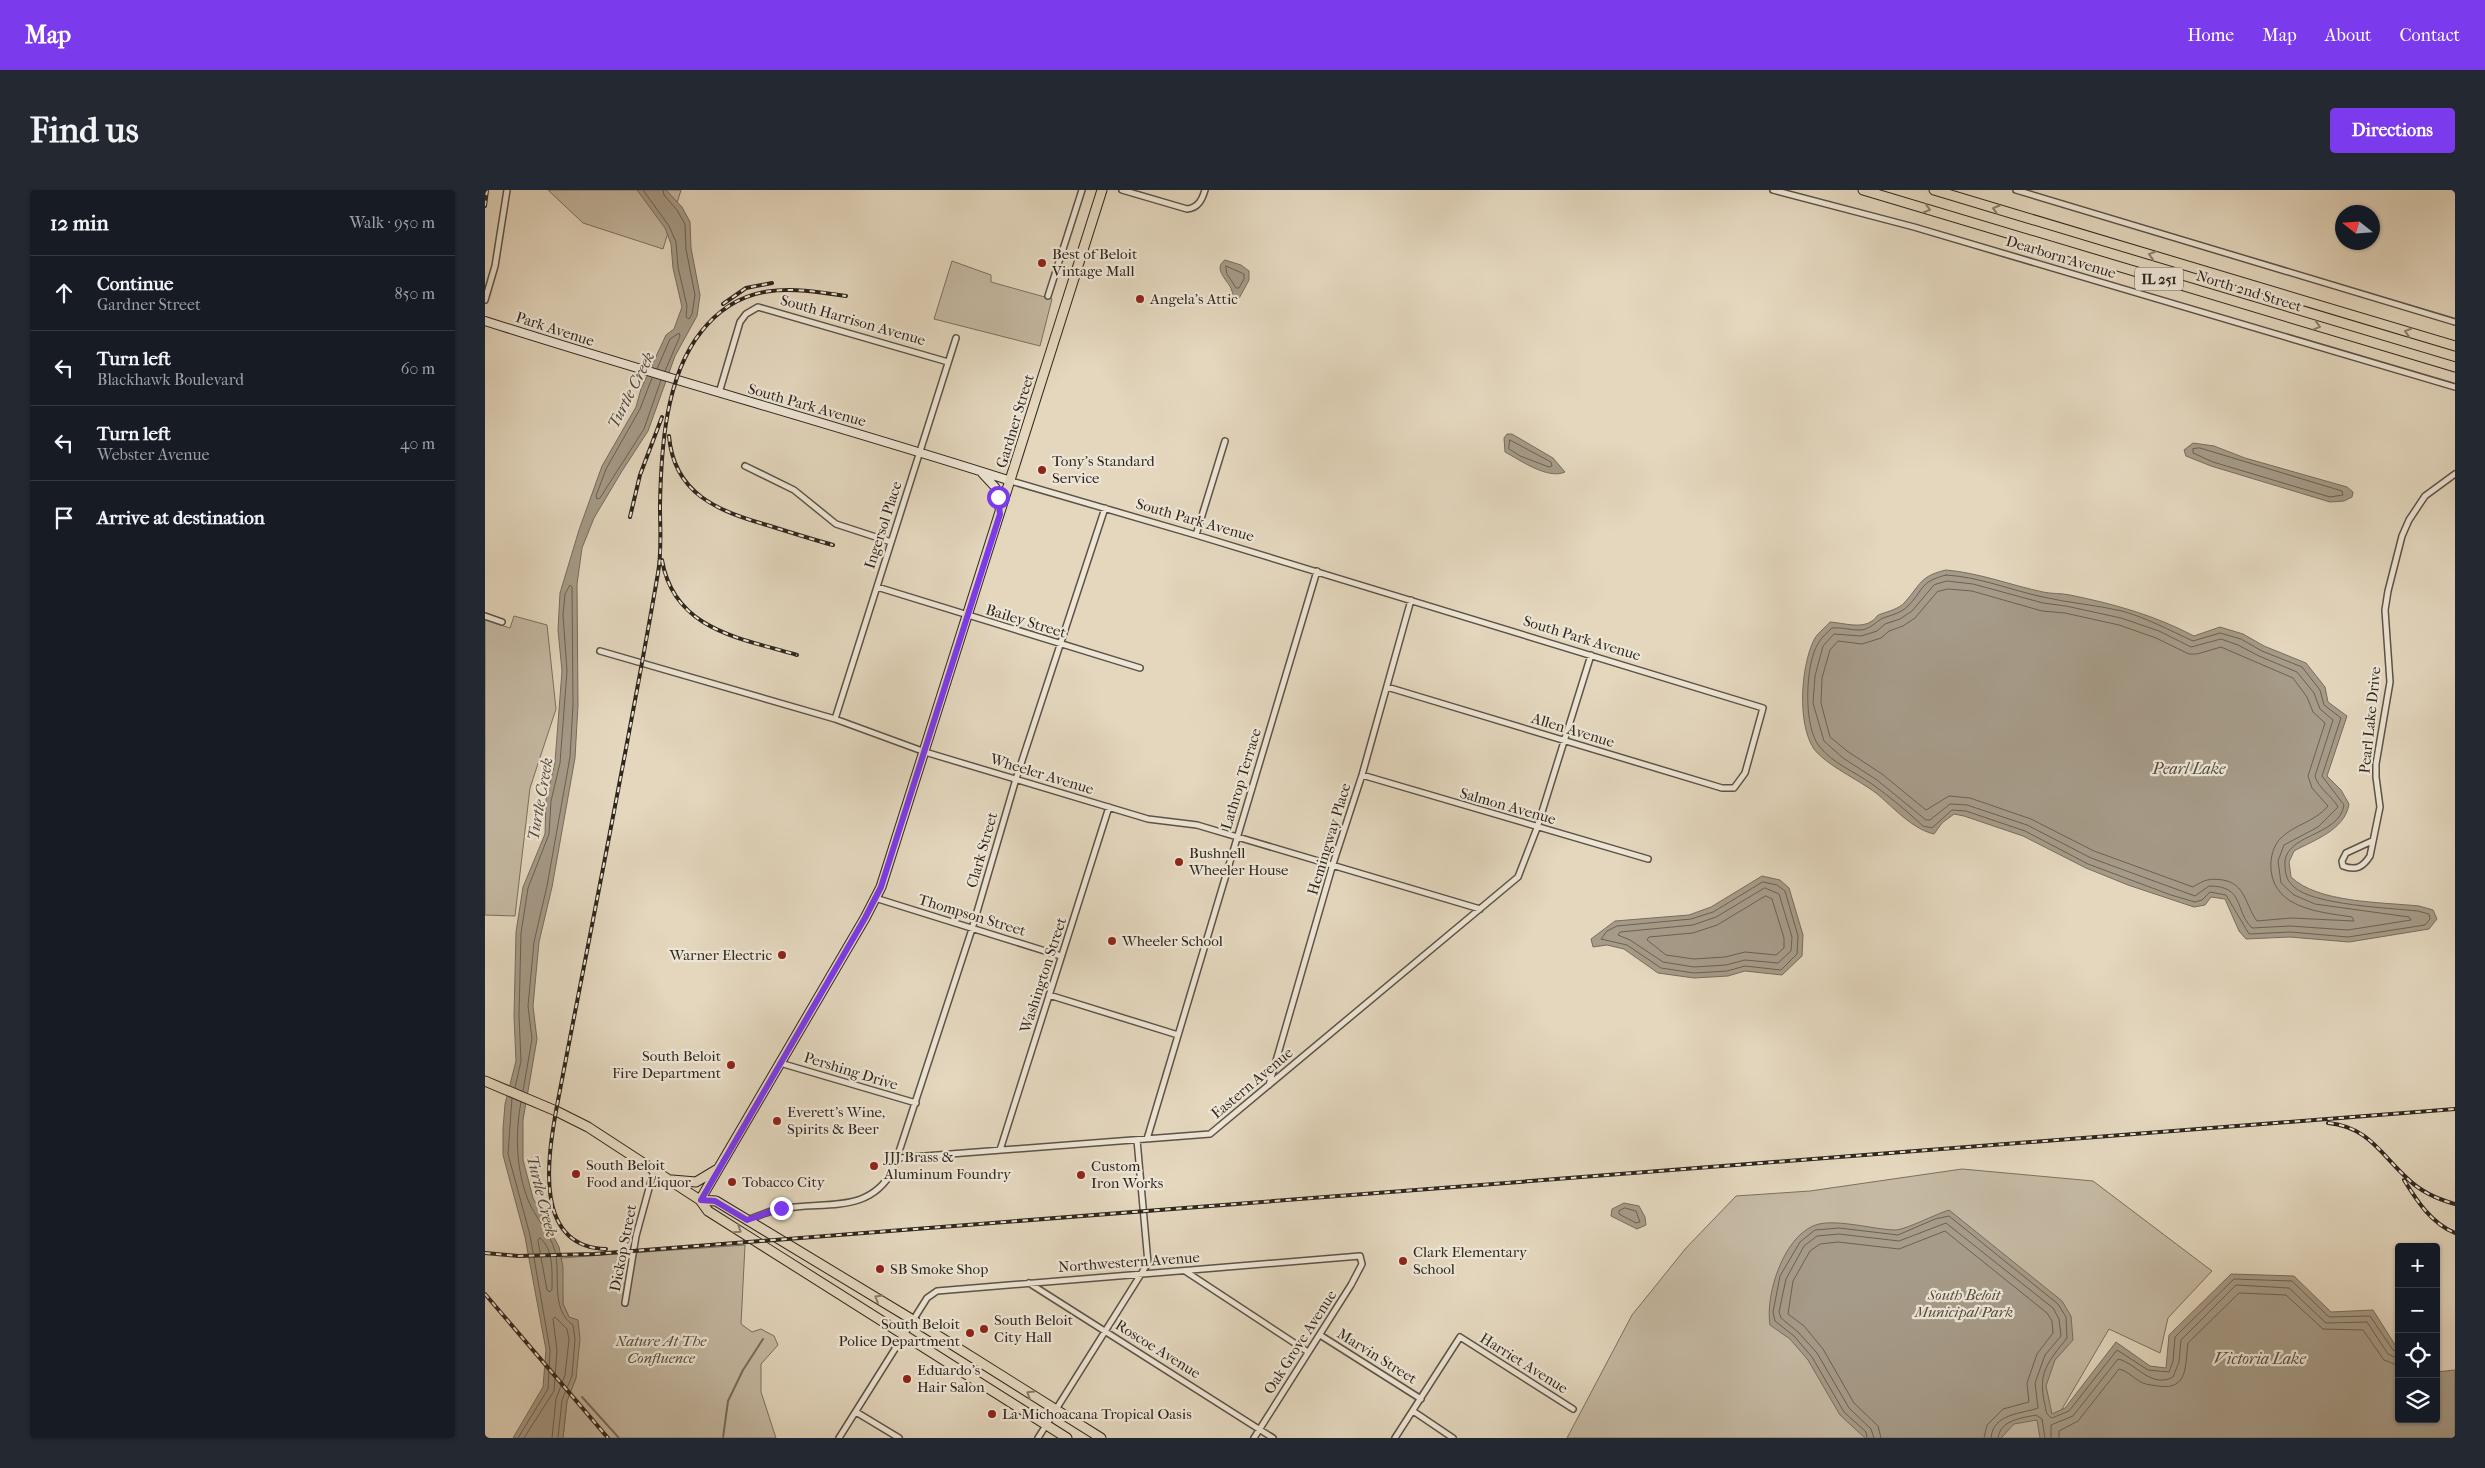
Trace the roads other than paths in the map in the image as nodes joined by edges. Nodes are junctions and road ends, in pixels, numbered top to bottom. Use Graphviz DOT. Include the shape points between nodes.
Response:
graph roads {
  1 [pos="507,190"];
  2 [pos="1082,190"];
  3 [pos="1103,190"];
  4 [pos="1122,190"];
  5 [pos="1205,190"];
  6 [pos="1863,190"];
  7 [pos="1934,190"];
  8 [pos="2016,190"];
  9 [pos="1777,191"];
  10 [pos="1049,296"];
  11 [pos="485,300"];
  12 [pos="485,321"];
  13 [pos="2455,322"];
  14 [pos="956,338"];
  15 [pos="2455,346"];
  16 [pos="948,362"];
  17 [pos="618,363"];
  18 [pos="2455,367"];
  19 [pos="2455,387"];
  20 [pos="719,393"];
  21 [pos="1225,441"];
  22 [pos="920,452"];
  23 [pos="745,466"];
  24 [pos="981,471"];
  25 [pos="2455,474"];
  26 [pos="1011,481"];
  27 [pos="1105,508"];
  28 [pos="1000,514"];
  29 [pos="1196,534"];
  30 [pos="891,542"];
  31 [pos="1317,571"];
  32 [pos="877,587"];
  33 [pos="1411,600"];
  34 [pos="485,616"];
  35 [pos="968,616"];
  36 [pos="502,622"];
  37 [pos="1059,645"];
  38 [pos="600,651"];
  39 [pos="1591,655"];
  40 [pos="1140,668"];
  41 [pos="1387,687"];
  42 [pos="835,720"];
  43 [pos="1564,740"];
  44 [pos="925,752"];
  45 [pos="1745,773"];
  46 [pos="1362,776"];
  47 [pos="1016,779"];
  48 [pos="1109,808"];
  49 [pos="1537,828"];
  50 [pos="1237,836"];
  51 [pos="2372,841"];
  52 [pos="1648,859"];
  53 [pos="1333,864"];
  54 [pos="875,898"];
  55 [pos="1480,909"];
  56 [pos="972,929"];
  57 [pos="1061,956"];
  58 [pos="1049,995"];
  59 [pos="1179,1035"];
  60 [pos="780,1063"];
  61 [pos="489,1082"];
  62 [pos="1269,1085"];
  63 [pos="916,1104"];
  64 [pos="1147,1139"];
  65 [pos="1137,1140"];
  66 [pos="1001,1150"];
  67 [pos="899,1158"];
  68 [pos="654,1168"];
  69 [pos="718,1168"];
  70 [pos="672,1180"];
  71 [pos="701,1200"];
  72 [pos="747,1220"];
  73 [pos="1361,1258"];
  74 [pos="1184,1270"];
  75 [pos="1143,1273"];
  76 [pos="1029,1282"];
  77 [pos="625,1303"];
  78 [pos="913,1320"];
  79 [pos="1105,1330"];
  80 [pos="903,1335"];
  81 [pos="1320,1335"];
  82 [pos="1308,1352"];
  83 [pos="1421,1399"];
  84 [pos="1055,1409"];
  85 [pos="1573,1409"];
  86 [pos="1413,1411"];
  87 [pos="856,1412"];
  88 [pos="1045,1425"];
  89 [pos="1259,1429"];
  90 [pos="839,1438"];
  91 [pos="899,1438"];
  92 [pos="1037,1438"];
  93 [pos="1067,1438"];
  94 [pos="1101,1438"];
  95 [pos="1254,1438"];
  96 [pos="1273,1438"];
  97 [pos="1395,1438"];
  98 [pos="1453,1438"];
  1 -- 11 [label="street" via="495,266"];
  2 -- 10 [label="street"];
  3 -- 26 [label="main road, Gardner Street"];
  4 -- 5 [label="street" via="1184,208 1195,207"];
  6 -- 18 [label="main road, North 2nd Street / IL 251, one-way"];
  15 -- 7 [label="main road, North 2nd Street / IL 251, one-way"];
  8 -- 13 [label="street"];
  9 -- 19 [label="street, Dearborn Avenue" via="1914,227"];
  12 -- 17 [label="street, Park Avenue"];
  14 -- 16 [label="street, Ingersol Place"];
  16 -- 20 [label="street, South Harrison Avenue" via="765,307 750,310 740,322"];
  16 -- 22 [label="street, Ingersol Place"];
  17 -- 20 [label="street, South Park Avenue"];
  20 -- 22 [label="street, South Park Avenue"];
  21 -- 29 [label="street"];
  22 -- 24 [label="street, South Park Avenue"];
  22 -- 30 [label="street, Ingersol Place"];
  23 -- 30 [label="street" via="794,490 835,524"];
  24 -- 26 [label="street, South Park Avenue"];
  24 -- 28 [label="street" via="995,488"];
  25 -- 51 [label="street, Pearl Lake Drive" via="2425,496 2409,520 2388,591 2385,610 2390,682 2377,764 2380,808"];
  26 -- 27 [label="street, South Park Avenue"];
  26 -- 28 [label="main road, Gardner Street"];
  27 -- 29 [label="street, South Park Avenue"];
  27 -- 37 [label="street, Clark Street"];
  28 -- 35 [label="main road, Gardner Street"];
  29 -- 31 [label="street, South Park Avenue"];
  30 -- 32 [label="street, Ingersol Place"];
  31 -- 33 [label="street, South Park Avenue"];
  31 -- 50 [label="street, Lathrop Terrace"];
  32 -- 35 [label="street, Bailey Street"];
  32 -- 42 [label="street, Ingersol Place"];
  33 -- 39 [label="street, South Park Avenue"];
  33 -- 41 [label="street, Hemingway Place"];
  34 -- 36 [label="street"];
  35 -- 37 [label="street, Bailey Street"];
  35 -- 44 [label="main road, Gardner Street"];
  37 -- 40 [label="street, Bailey Street"];
  37 -- 47 [label="street, Clark Street"];
  38 -- 42 [label="street, Wheeler Avenue"];
  39 -- 43 [label="street, Eastern Avenue"];
  39 -- 45 [label="street, South Park Avenue" via="1763,708"];
  41 -- 43 [label="street, Allen Avenue"];
  41 -- 46 [label="street, Hemingway Place"];
  42 -- 44 [label="street, Wheeler Avenue"];
  43 -- 45 [label="street, Allen Avenue" via="1722,788 1734,788"];
  43 -- 49 [label="street, Eastern Avenue"];
  44 -- 47 [label="street, Wheeler Avenue"];
  44 -- 54 [label="main road, Gardner Street"];
  46 -- 49 [label="street, Salmon Avenue"];
  46 -- 53 [label="street, Hemingway Place"];
  47 -- 48 [label="street, Wheeler Avenue"];
  47 -- 56 [label="street, Clark Street"];
  48 -- 50 [label="street, Wheeler Avenue"];
  48 -- 57 [label="street, Washington Street"];
  49 -- 52 [label="street, Salmon Avenue"];
  49 -- 55 [label="street, Eastern Avenue" via="1518,877"];
  50 -- 53 [label="street, Wheeler Avenue"];
  50 -- 59 [label="street, Lathrop Terrace"];
  51 -- 51 [label="street, Pearl Lake Drive" via="2370,856 2365,863 2351,869 2343,866 2347,853"];
  53 -- 55 [label="street, Wheeler Avenue"];
  53 -- 62 [label="street, Hemingway Place"];
  54 -- 56 [label="street, Thompson Street"];
  54 -- 60 [label="main road, Gardner Street"];
  55 -- 62 [label="street, Eastern Avenue"];
  56 -- 57 [label="street, Thompson Street"];
  56 -- 63 [label="street, Clark Street"];
  57 -- 58 [label="street, Washington Street"];
  58 -- 59 [label="street"];
  58 -- 66 [label="street, Washington Street"];
  59 -- 64 [label="street, Lathrop Terrace"];
  60 -- 63 [label="street, Pershing Drive"];
  60 -- 69 [label="main road, Gardner Street"];
  61 -- 68 [label="main road" via="588,1127"];
  62 -- 64 [label="street, Eastern Avenue" via="1211,1134"];
  63 -- 67 [label="street, Clark Street"];
  64 -- 65 [label="street, Eastern Avenue"];
  65 -- 66 [label="street, Eastern Avenue"];
  65 -- 75 [label="street" via="1148,1260"];
  66 -- 67 [label="street, Eastern Avenue"];
  67 -- 72 [label="street, Clark Street" via="888,1180 875,1194 856,1202 781,1208"];
  68 -- 70 [label="main road"];
  68 -- 77 [label="street, Dickop Street" via="636,1236"];
  69 -- 70 [label="main road" via="697,1182"];
  69 -- 71 [label="main road, Gardner Street"];
  70 -- 71 [label="main road"];
  71 -- 72 [label="main road" via="715,1201"];
  71 -- 80 [label="main road, one-way" via="709,1211"];
  78 -- 72 [label="main road, one-way"];
  73 -- 74 [label="street, Northwestern Avenue"];
  73 -- 81 [label="street, Oak Grove Avenue" via="1361,1266"];
  74 -- 75 [label="street, Northwestern Avenue"];
  74 -- 82 [label="street"];
  75 -- 76 [label="street, Northwestern Avenue"];
  75 -- 79 [label="street"];
  76 -- 78 [label="street, Northwestern Avenue" via="937,1290 927,1298"];
  76 -- 79 [label="street, Roscoe Avenue"];
  78 -- 80 [label="street, Northwestern Avenue"];
  84 -- 78 [label="main road, one-way"];
  79 -- 84 [label="street"];
  79 -- 89 [label="street, Roscoe Avenue"];
  80 -- 87 [label="street, Northwestern Avenue"];
  80 -- 88 [label="main road"];
  81 -- 82 [label="street, Oak Grove Avenue"];
  81 -- 83 [label="street, Marvin Street"];
  82 -- 89 [label="street, Oak Grove Avenue"];
  83 -- 85 [label="street, Harriet Avenue" via="1460,1337"];
  83 -- 86 [label="street"];
  84 -- 88 [label="street"];
  84 -- 94 [label="main road"];
  86 -- 97 [label="street"];
  86 -- 98 [label="street"];
  87 -- 90 [label="street, Northwestern Avenue"];
  87 -- 91 [label="street"];
  88 -- 92 [label="street"];
  88 -- 93 [label="main road"];
  89 -- 95 [label="street, Oak Grove Avenue"];
  89 -- 96 [label="street, Roscoe Avenue"];
}
